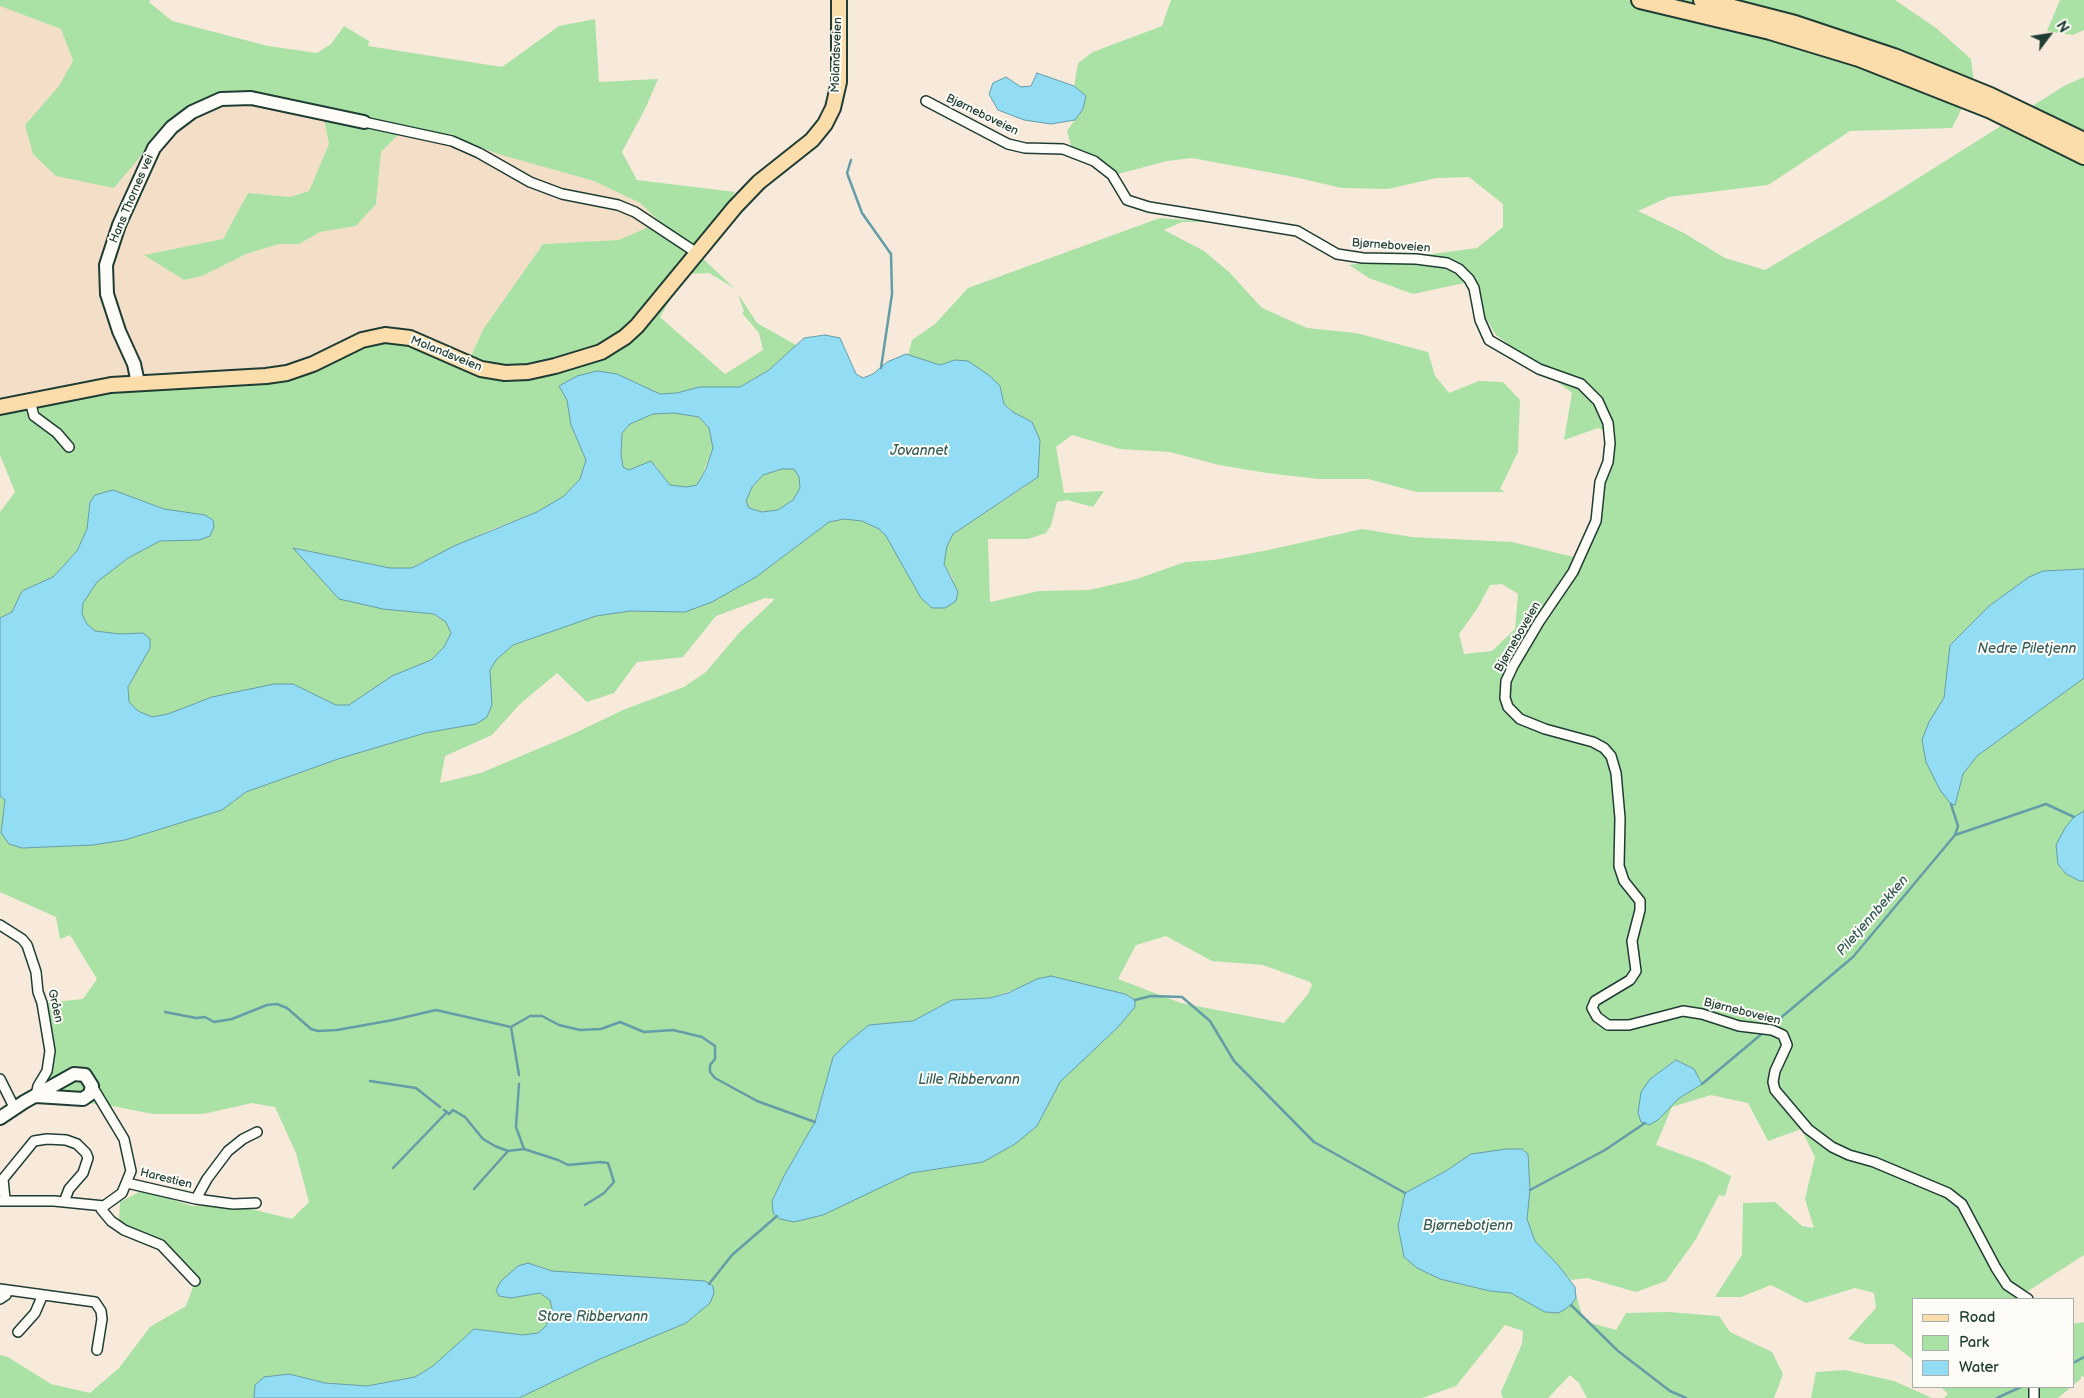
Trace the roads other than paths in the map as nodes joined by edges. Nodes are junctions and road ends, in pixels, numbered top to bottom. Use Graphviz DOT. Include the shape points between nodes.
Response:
graph roads {
  1 [pos="839,0"];
  2 [pos="1640,0"];
  3 [pos="1702,0"];
  4 [pos="926,101"];
  5 [pos="364,122"];
  6 [pos="2084,141"];
  7 [pos="2084,156"];
  8 [pos="697,253"];
  9 [pos="138,383"];
  10 [pos="30,401"];
  11 [pos="0,407"];
  12 [pos="69,447"];
  13 [pos="4,928"];
  14 [pos="0,1079"];
  15 [pos="92,1086"];
  16 [pos="36,1096"];
  17 [pos="15,1109"];
  18 [pos="0,1118"];
  19 [pos="257,1132"];
  20 [pos="127,1183"];
  21 [pos="3,1200"];
  22 [pos="196,1200"];
  23 [pos="64,1202"];
  24 [pos="256,1203"];
  25 [pos="101,1206"];
  26 [pos="195,1281"];
  27 [pos="4,1290"];
  28 [pos="38,1294"];
  29 [pos="2026,1298"];
  30 [pos="0,1299"];
  31 [pos="18,1332"];
  32 [pos="97,1350"];
  1 -- 8 [label="main road, Molandsveien" via="839,82 833,108 825,124 805,146 759,182"];
  2 -- 7 [label="highway" via="1770,31 1859,58 1973,103"];
  3 -- 6 [label="highway" via="1795,24 1894,57 1990,96"];
  4 -- 29 [label="street, Bjørneboveien" via="1008,144 1063,149 1094,161 1112,175 1126,200 1149,207 1297,231 1337,254 1447,263 1459,269 1474,288 1480,320 1489,340 1539,369 1580,384 1598,402 1608,424 1610,443 1608,462 1600,482 1596,521 1573,572 1513,666 1506,681 1504,698 1520,719 1593,742 1612,756 1620,818 1619,866 1624,880 1640,901 1632,941 1636,971 1630,980 1596,1001 1592,1008 1597,1017 1608,1025 1629,1025 1683,1011 1783,1035 1787,1045 1775,1071 1775,1090 1808,1129 1849,1155 1948,1193 1962,1204 2007,1285"];
  5 -- 8 [label="street" via="452,141 530,182 562,194 618,205 635,212"];
  5 -- 9 [label="street, Hans Thornes vei" via="251,98 221,99 192,112 172,127 154,148 119,225 106,265 106,294 134,364"];
  8 -- 9 [label="main road, Molandsveien" via="625,337 601,352 555,366 517,373 493,372 410,338 386,335 362,340 287,373"];
  9 -- 10 [label="main road, Molandsveien" via="96,387"];
  10 -- 11 [label="main road, Molandsveien"];
  10 -- 12 [label="street" via="34,416 57,433"];
  13 -- 16 [label="street, Gråen" via="22,939 30,950 36,972 48,1036 49,1061"];
  14 -- 17 [label="street"];
  15 -- 16 [label="street" via="90,1094 83,1099"];
  15 -- 16 [label="street" via="89,1079 80,1073 74,1074"];
  15 -- 20 [label="street" via="124,1139 131,1171"];
  16 -- 17 [label="street"];
  17 -- 18 [label="street"];
  19 -- 22 [label="street, Harestien" via="243,1138 228,1151"];
  20 -- 22 [label="street, Harestien"];
  20 -- 25 [label="street" via="122,1193"];
  21 -- 23 [label="street"];
  21 -- 23 [label="street" via="3,1179 34,1141 47,1138 77,1144 88,1158"];
  22 -- 24 [label="street"];
  23 -- 25 [label="street"];
  25 -- 26 [label="street" via="111,1221 124,1230 160,1245"];
  27 -- 28 [label="street"];
  27 -- 30 [label="street" via="6,1296"];
  28 -- 31 [label="street" via="41,1298 35,1313"];
  28 -- 32 [label="street" via="90,1300 98,1306 102,1319"];
}
